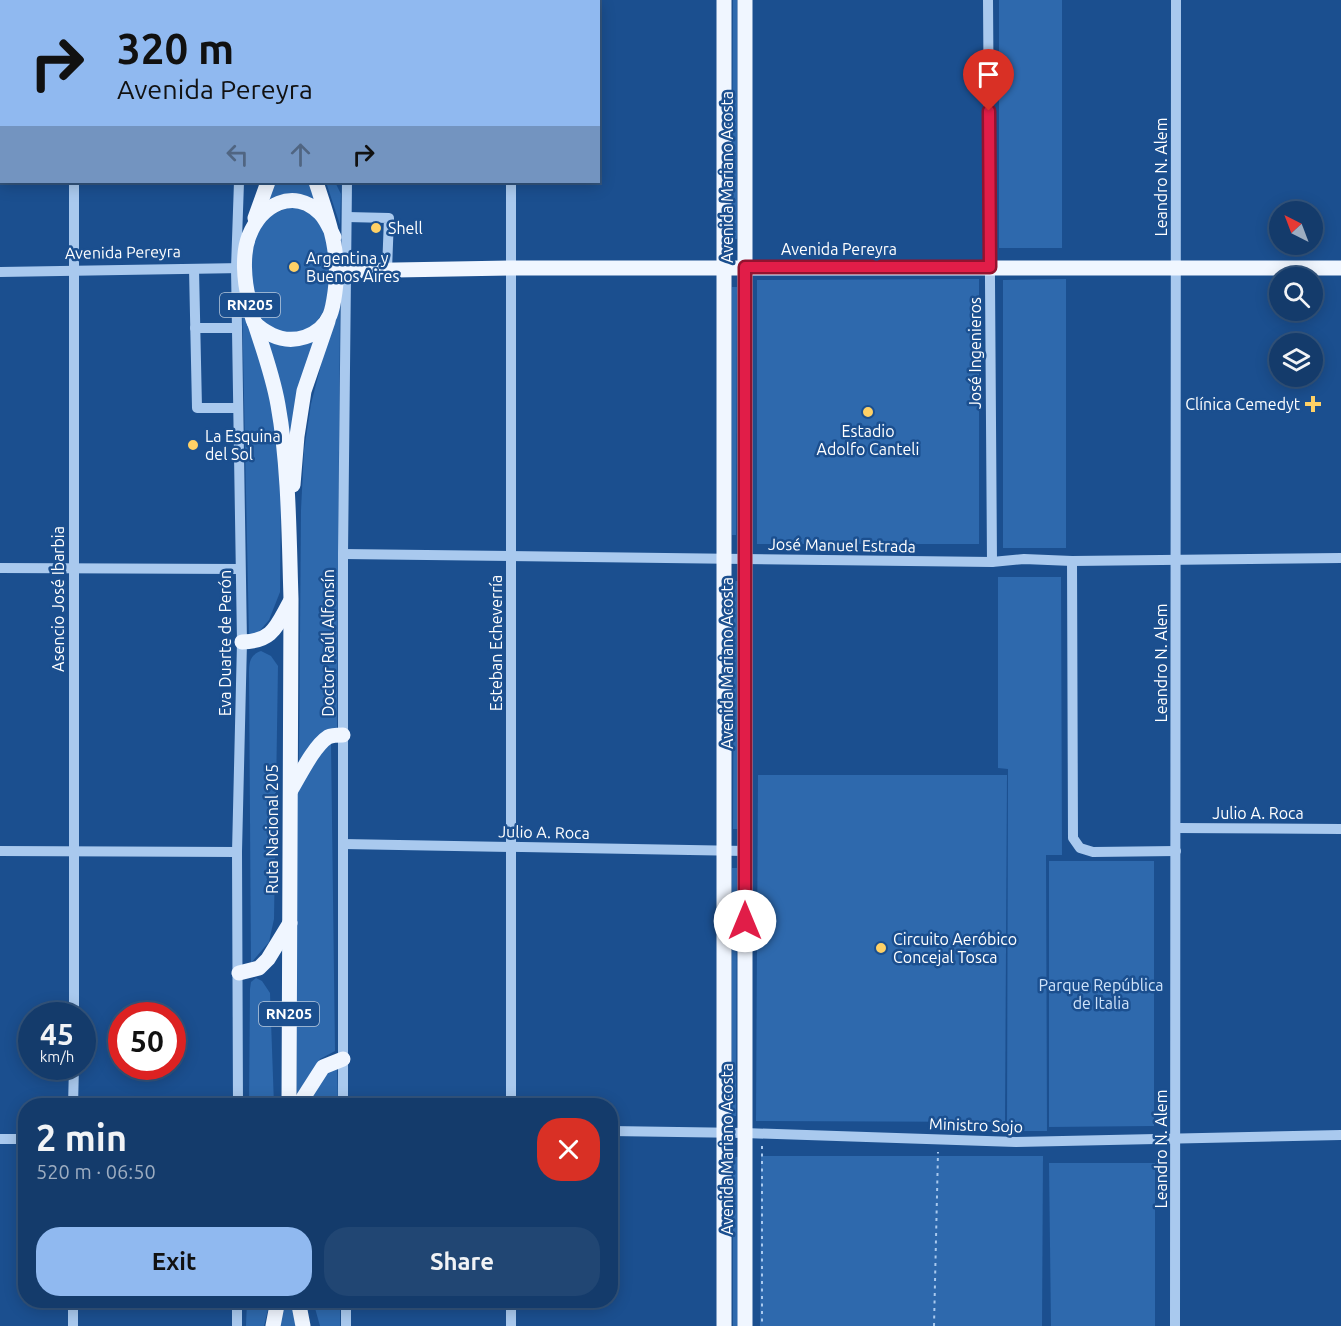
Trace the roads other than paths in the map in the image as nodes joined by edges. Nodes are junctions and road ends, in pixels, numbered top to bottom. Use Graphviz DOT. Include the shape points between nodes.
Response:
graph roads {
  1 [pos="724,0"];
  2 [pos="746,0"];
  3 [pos="988,0"];
  4 [pos="1176,0"];
  5 [pos="74,183"];
  6 [pos="239,183"];
  7 [pos="268,183"];
  8 [pos="316,183"];
  9 [pos="347,183"];
  10 [pos="511,183"];
  11 [pos="347,217"];
  12 [pos="249,237"];
  13 [pos="334,237"];
  14 [pos="724,267"];
  15 [pos="745,267"];
  16 [pos="990,267"];
  17 [pos="1176,267"];
  18 [pos="241,268"];
  19 [pos="511,268"];
  20 [pos="1341,268"];
  21 [pos="194,269"];
  22 [pos="387,270"];
  23 [pos="74,271"];
  24 [pos="342,271"];
  25 [pos="0,272"];
  26 [pos="330,315"];
  27 [pos="254,321"];
  28 [pos="195,328"];
  29 [pos="237,328"];
  30 [pos="238,408"];
  31 [pos="289,554"];
  32 [pos="343,554"];
  33 [pos="511,556"];
  34 [pos="724,558"];
  35 [pos="1176,558"];
  36 [pos="1341,558"];
  37 [pos="745,559"];
  38 [pos="1072,561"];
  39 [pos="992,562"];
  40 [pos="72,567"];
  41 [pos="0,568"];
  42 [pos="240,569"];
  43 [pos="291,600"];
  44 [pos="242,642"];
  45 [pos="343,735"];
  46 [pos="291,790"];
  47 [pos="1176,828"];
  48 [pos="1341,829"];
  49 [pos="343,844"];
  50 [pos="511,847"];
  51 [pos="724,850"];
  52 [pos="0,851"];
  53 [pos="75,851"];
  54 [pos="745,851"];
  55 [pos="1176,851"];
  56 [pos="237,852"];
  57 [pos="290,923"];
  58 [pos="239,973"];
  59 [pos="74,1002"];
  60 [pos="343,1059"];
  61 [pos="74,1080"];
  62 [pos="74,1098"];
  63 [pos="238,1098"];
  64 [pos="289,1098"];
  65 [pos="303,1098"];
  66 [pos="343,1098"];
  67 [pos="511,1098"];
  68 [pos="618,1131"];
  69 [pos="724,1133"];
  70 [pos="745,1133"];
  71 [pos="1341,1135"];
  72 [pos="0,1139"];
  73 [pos="18,1139"];
  74 [pos="1176,1140"];
  75 [pos="73,1308"];
  76 [pos="237,1308"];
  77 [pos="276,1308"];
  78 [pos="300,1308"];
  79 [pos="346,1308"];
  80 [pos="511,1308"];
  81 [pos="73,1326"];
  82 [pos="237,1326"];
  83 [pos="273,1326"];
  84 [pos="303,1326"];
  85 [pos="346,1326"];
  86 [pos="511,1326"];
  87 [pos="724,1326"];
  88 [pos="745,1326"];
  89 [pos="1175,1326"];
  1 -- 14 [label="main road, Avenida Mariano Acosta"];
  2 -- 15 [label="main road, Avenida Mariano Acosta"];
  3 -- 16 [label="street, José Ingenieros"];
  4 -- 17 [label="street, Leandro N. Alem"];
  5 -- 23 [label="street, Asencio José Ibarbia"];
  6 -- 18 [label="street, Eva Duarte de Perón"];
  7 -- 12 [label="main road, Ruta Nacional 205 / RN205"];
  8 -- 13 [label="main road, Ruta Nacional 205 / RN205"];
  9 -- 11 [label="street, Doctor Raúl Alfonsín"];
  10 -- 19 [label="street, Esteban Echeverría"];
  11 -- 22 [label="street" via="389,218"];
  11 -- 24 [label="street, Doctor Raúl Alfonsín"];
  12 -- 13 [label="main road, Ruta Nacional 205 / RN205" via="272,205 293,200 312,206 323,215"];
  12 -- 18 [label="main road, Ruta Nacional 205 / RN205"];
  13 -- 24 [label="main road, Ruta Nacional 205 / RN205"];
  14 -- 15 [label="main road, Avenida Pereyra"];
  14 -- 19 [label="main road, Avenida Pereyra"];
  14 -- 34 [label="main road, Avenida Mariano Acosta"];
  15 -- 16 [label="main road, Avenida Pereyra"];
  15 -- 37 [label="main road, Avenida Mariano Acosta"];
  16 -- 17 [label="main road, Avenida Pereyra"];
  16 -- 39 [label="street, José Ingenieros"];
  17 -- 20 [label="main road, Avenida Pereyra"];
  17 -- 35 [label="street, Leandro N. Alem"];
  18 -- 21 [label="street, Avenida Pereyra"];
  18 -- 27 [label="main road, Ruta Nacional 205 / RN205"];
  18 -- 29 [label="street, Eva Duarte de Perón"];
  19 -- 22 [label="main road, Avenida Pereyra"];
  19 -- 33 [label="street, Esteban Echeverría"];
  21 -- 23 [label="street, Avenida Pereyra"];
  21 -- 28 [label="street"];
  22 -- 24 [label="main road, Avenida Pereyra"];
  23 -- 25 [label="street, Avenida Pereyra"];
  23 -- 40 [label="street, Asencio José Ibarbia"];
  24 -- 26 [label="main road, Ruta Nacional 205 / RN205"];
  24 -- 32 [label="street, Doctor Raúl Alfonsín"];
  26 -- 27 [label="main road, RN205" via="313,334 290,340 266,332"];
  26 -- 31 [label="main road, Ruta Nacional 205 / RN205" via="304,391"];
  27 -- 31 [label="main road, Ruta Nacional 205 / RN205" via="278,405"];
  28 -- 29 [label="street"];
  28 -- 30 [label="street" via="197,408"];
  29 -- 30 [label="street, Eva Duarte de Perón"];
  30 -- 42 [label="street, Eva Duarte de Perón"];
  31 -- 43 [label="main road, Ruta Nacional 205 / RN205"];
  32 -- 33 [label="street, José Manuel Estrada"];
  32 -- 45 [label="street, Doctor Raúl Alfonsín"];
  33 -- 34 [label="street, José Manuel Estrada"];
  33 -- 50 [label="street, Esteban Echeverría"];
  34 -- 37 [label="street, José Manuel Estrada"];
  34 -- 51 [label="main road, Avenida Mariano Acosta"];
  35 -- 36 [label="street, José Manuel Estrada"];
  35 -- 38 [label="street, José Manuel Estrada"];
  35 -- 47 [label="street, Leandro N. Alem"];
  37 -- 39 [label="street, José Manuel Estrada"];
  37 -- 54 [label="main road, Avenida Mariano Acosta"];
  38 -- 39 [label="street, José Manuel Estrada"];
  38 -- 55 [label="street" via="1073,838 1080,848 1093,852"];
  40 -- 41 [label="street"];
  40 -- 42 [label="street"];
  40 -- 53 [label="street, Asencio José Ibarbia"];
  42 -- 44 [label="street, Eva Duarte de Perón"];
  43 -- 44 [label="main road" via="273,632 257,641"];
  43 -- 46 [label="main road, Ruta Nacional 205 / RN205"];
  44 -- 56 [label="street, Eva Duarte de Perón"];
  45 -- 46 [label="main road" via="330,736 323,742"];
  45 -- 49 [label="street, Doctor Raúl Alfonsín"];
  46 -- 57 [label="main road, Ruta Nacional 205 / RN205"];
  47 -- 48 [label="street, Julio A. Roca"];
  47 -- 55 [label="street, Leandro N. Alem"];
  49 -- 50 [label="street, Julio A. Roca"];
  49 -- 60 [label="street, Doctor Raúl Alfonsín"];
  50 -- 51 [label="street, Julio A. Roca"];
  50 -- 67 [label="street, Esteban Echeverría"];
  51 -- 54 [label="street, Julio A. Roca"];
  51 -- 69 [label="main road, Avenida Mariano Acosta"];
  52 -- 53 [label="street"];
  53 -- 56 [label="street"];
  53 -- 59 [label="street, Asencio José Ibarbia"];
  54 -- 70 [label="main road, Avenida Mariano Acosta"];
  55 -- 74 [label="street, Leandro N. Alem"];
  56 -- 58 [label="street, Eva Duarte de Perón"];
  57 -- 58 [label="main road" via="259,968"];
  57 -- 64 [label="main road, Ruta Nacional 205 / RN205"];
  58 -- 63 [label="street, Eva Duarte de Perón"];
  60 -- 65 [label="main road" via="323,1067"];
  60 -- 66 [label="street, Doctor Raúl Alfonsín"];
  61 -- 62 [label="street"];
  68 -- 69 [label="street, Ministro Sojo"];
  69 -- 70 [label="street, Ministro Sojo"];
  69 -- 87 [label="main road, Avenida Mariano Acosta"];
  70 -- 74 [label="street, Ministro Sojo" via="1016,1142"];
  70 -- 88 [label="main road, Avenida Mariano Acosta"];
  71 -- 74 [label="street, Ministro Sojo"];
  72 -- 73 [label="street"];
  74 -- 89 [label="street, Leandro N. Alem"];
  75 -- 81 [label="street"];
  76 -- 82 [label="street"];
  77 -- 83 [label="main road"];
  78 -- 84 [label="main road"];
  79 -- 85 [label="street"];
  80 -- 86 [label="street"];
}
